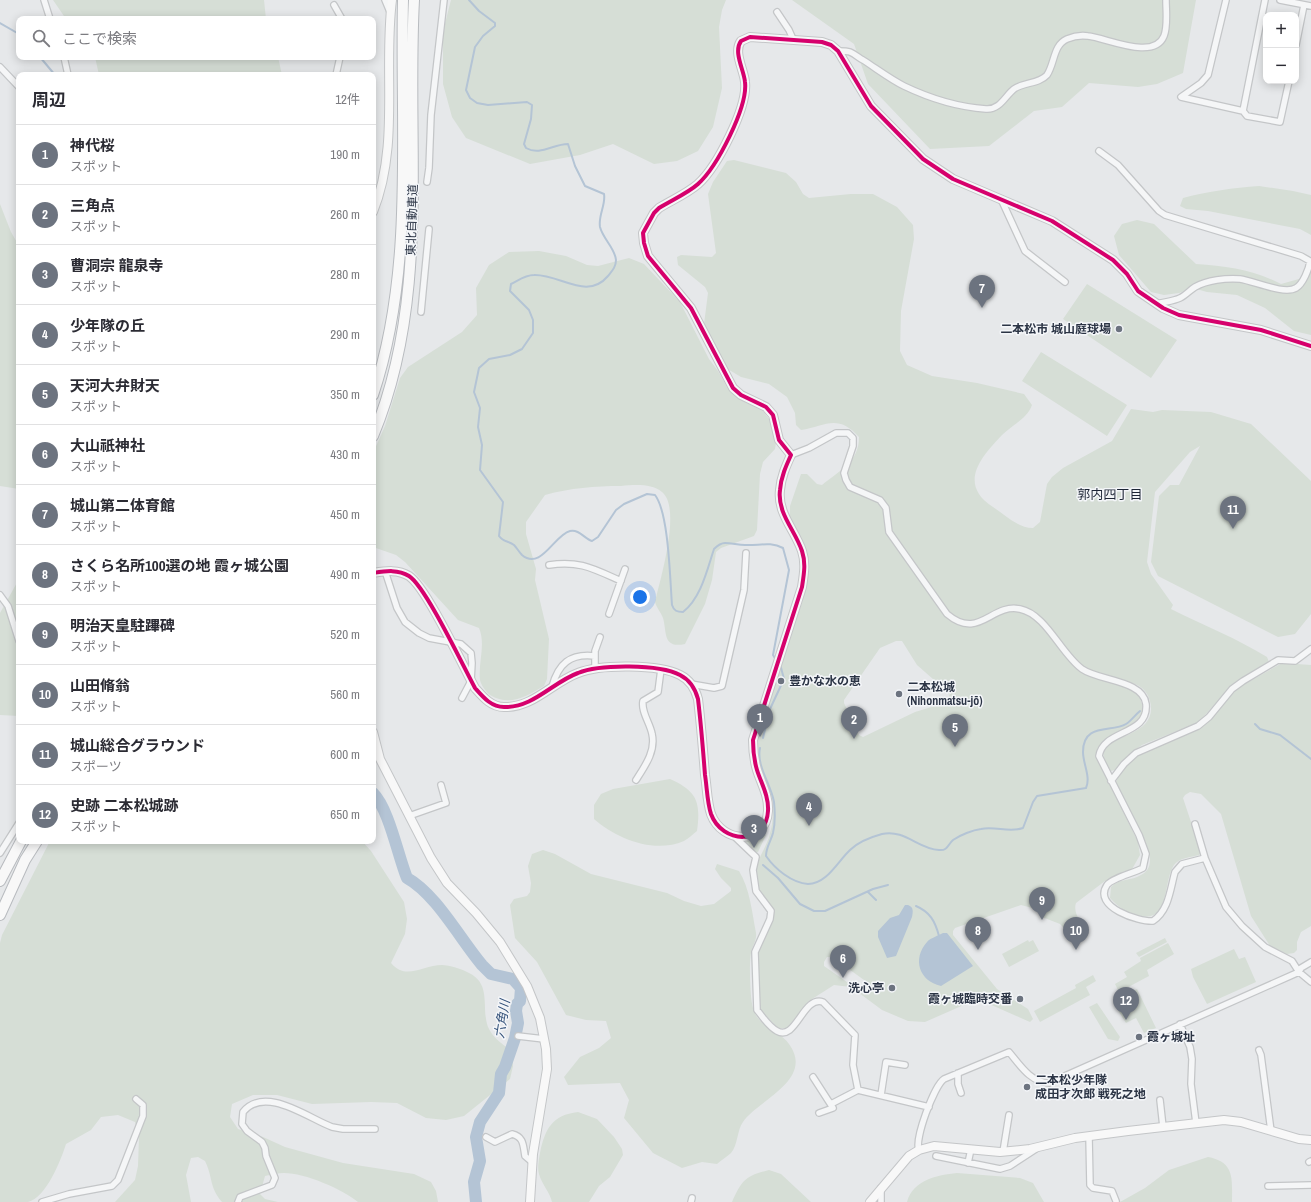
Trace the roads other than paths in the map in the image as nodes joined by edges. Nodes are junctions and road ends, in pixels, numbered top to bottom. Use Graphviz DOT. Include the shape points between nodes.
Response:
graph roads {
  1 [pos="44,0"];
  2 [pos="385,0"];
  3 [pos="392,0"];
  4 [pos="403,0"];
  5 [pos="414,0"];
  6 [pos="444,0"];
  7 [pos="1166,0"];
  8 [pos="1226,0"];
  9 [pos="1265,0"];
  10 [pos="1280,0"];
  11 [pos="334,5"];
  12 [pos="1304,5"];
  13 [pos="1311,6"];
  14 [pos="390,12"];
  15 [pos="776,12"];
  16 [pos="49,16"];
  17 [pos="340,16"];
  18 [pos="1299,30"];
  19 [pos="793,39"];
  20 [pos="838,51"];
  21 [pos="65,60"];
  22 [pos="339,60"];
  23 [pos="0,67"];
  24 [pos="67,72"];
  25 [pos="337,72"];
  26 [pos="16,84"];
  27 [pos="1288,84"];
  28 [pos="1243,110"];
  29 [pos="1099,151"];
  30 [pos="427,182"];
  31 [pos="1001,199"];
  32 [pos="376,204"];
  33 [pos="429,229"];
  34 [pos="1065,282"];
  35 [pos="1156,304"];
  36 [pos="421,312"];
  37 [pos="1311,346"];
  38 [pos="376,383"];
  39 [pos="376,428"];
  40 [pos="791,454"];
  41 [pos="746,553"];
  42 [pos="549,565"];
  43 [pos="625,569"];
  44 [pos="385,571"];
  45 [pos="376,572"];
  46 [pos="621,581"];
  47 [pos="0,595"];
  48 [pos="608,614"];
  49 [pos="16,631"];
  50 [pos="600,637"];
  51 [pos="450,642"];
  52 [pos="1311,649"];
  53 [pos="595,656"];
  54 [pos="595,668"];
  55 [pos="661,669"];
  56 [pos="471,681"];
  57 [pos="691,684"];
  58 [pos="552,687"];
  59 [pos="462,698"];
  60 [pos="376,744"];
  61 [pos="636,780"];
  62 [pos="1111,781"];
  63 [pos="441,785"];
  64 [pos="409,816"];
  65 [pos="1195,824"];
  66 [pos="16,828"];
  67 [pos="736,838"];
  68 [pos="19,844"];
  69 [pos="35,844"];
  70 [pos="0,853"];
  71 [pos="1205,858"];
  72 [pos="0,881"];
  73 [pos="0,915"];
  74 [pos="1311,962"];
  75 [pos="1299,972"];
  76 [pos="1311,982"];
  77 [pos="1180,1024"];
  78 [pos="518,1036"];
  79 [pos="544,1039"];
  80 [pos="1259,1050"];
  81 [pos="905,1065"];
  82 [pos="958,1073"];
  83 [pos="813,1077"];
  84 [pos="858,1090"];
  85 [pos="962,1094"];
  86 [pos="881,1095"];
  87 [pos="136,1099"];
  88 [pos="1160,1100"];
  89 [pos="831,1104"];
  90 [pos="929,1107"];
  91 [pos="819,1112"];
  92 [pos="1010,1114"];
  93 [pos="1196,1123"];
  94 [pos="1162,1127"];
  95 [pos="375,1129"];
  96 [pos="1271,1131"];
  97 [pos="486,1137"];
  98 [pos="1089,1137"];
  99 [pos="1311,1140"];
  100 [pos="1038,1147"];
  101 [pos="971,1149"];
  102 [pos="919,1150"];
  103 [pos="1003,1152"];
  104 [pos="936,1156"];
  105 [pos="532,1162"];
  106 [pos="968,1163"];
  107 [pos="1311,1185"];
  108 [pos="1268,1186"];
  109 [pos="881,1187"];
  110 [pos="1116,1201"];
  111 [pos="42,1202"];
  112 [pos="238,1202"];
  113 [pos="530,1202"];
  114 [pos="870,1202"];
  115 [pos="881,1202"];
  1 -- 16 [label="street"];
  2 -- 14 [label="street"];
  3 -- 14 [label="street"];
  4 -- 38 [label="highway, 東北自動車道" via="402,200 399,251 391,323"];
  5 -- 39 [label="highway, 東北自動車道" via="414,199 409,287 391,386"];
  6 -- 30 [label="street" via="431,115"];
  7 -- 20 [label="street" via="1164,35 1156,45 1150,48 1136,47 1088,36 1075,36 1059,45 1046,76 1022,85 996,107 988,109 924,94 904,86 850,52"];
  8 -- 28 [label="street" via="1208,75 1181,97"];
  9 -- 28 [label="street"];
  10 -- 12 [label="street"];
  11 -- 17 [label="street"];
  12 -- 13 [label="street"];
  12 -- 18 [label="street"];
  14 -- 32 [label="street" via="387,136 381,190"];
  15 -- 19 [label="street"];
  19 -- 20 [label="street" via="822,42"];
  19 -- 40 [label="street" via="750,37 741,40 738,47 745,92 736,124 710,170 698,184 659,208 643,233 648,256 691,308 733,388 741,395 766,407 773,415 779,440"];
  20 -- 31 [label="street" via="871,106 923,159 954,179"];
  21 -- 24 [label="street"];
  22 -- 25 [label="street"];
  23 -- 26 [label="street"];
  27 -- 28 [label="street" via="1280,122 1247,116"];
  29 -- 35 [label="street" via="1118,165 1165,215 1301,256 1310,261 1301,283 1296,288 1286,290 1229,279 1196,286 1179,298"];
  31 -- 34 [label="street" via="1025,251"];
  31 -- 35 [label="street" via="1052,221 1113,260 1138,290"];
  33 -- 36 [label="street"];
  35 -- 37 [label="street" via="1179,315 1261,330"];
  40 -- 62 [label="street" via="810,448 836,433 848,433 853,438 853,446 844,473 846,480 850,487 880,500 886,508 889,532 947,614 957,622 967,624 977,623 1007,609 1019,609 1030,613 1041,621 1082,669 1095,676 1135,688 1143,694 1146,703 1145,714 1140,723 1129,731 1111,738 1100,750 1099,756"];
  40 -- 67 [label="street" via="782,480 780,503 802,550 805,567 802,587 753,740 756,769 767,800 768,812 764,824 757,832 745,838"];
  41 -- 57 [label="street" via="743,597 722,686 714,688"];
  42 -- 46 [label="street" via="566,562 589,566"];
  43 -- 46 [label="street"];
  44 -- 45 [label="street"];
  44 -- 51 [label="street" via="403,573 419,585"];
  44 -- 51 [label="street" via="397,608 405,622 428,638"];
  46 -- 48 [label="street"];
  47 -- 49 [label="street" via="8,606"];
  50 -- 53 [label="street"];
  51 -- 56 [label="street"];
  51 -- 56 [label="street" via="461,644 471,653"];
  52 -- 62 [label="street" via="1295,661 1278,660 1238,685 1198,726 1136,753"];
  53 -- 54 [label="street"];
  53 -- 58 [label="street" via="568,659 554,678"];
  54 -- 55 [label="street" via="604,666"];
  54 -- 58 [label="street" via="577,673"];
  55 -- 57 [label="street" via="680,675"];
  55 -- 61 [label="street" via="658,692 643,701 652,734 652,747 649,761"];
  56 -- 58 [label="street" via="485,700 504,707 530,702"];
  56 -- 59 [label="street"];
  57 -- 67 [label="street" via="698,698 711,814 717,826"];
  60 -- 64 [label="street" via="380,759"];
  62 -- 71 [label="street" via="1146,854 1143,868 1107,885 1106,899 1115,910 1133,919 1153,921 1161,916 1165,908 1174,872 1178,867"];
  63 -- 64 [label="street" via="446,803"];
  64 -- 79 [label="street" via="443,878 500,942 527,986 540,1018"];
  65 -- 71 [label="street"];
  66 -- 70 [label="street"];
  67 -- 84 [label="street" via="756,857 753,870 756,891 771,911 755,952 756,1010 777,1031 784,1032 791,1028 811,1004 818,1001 825,1003 854,1034 853,1065"];
  68 -- 72 [label="highway"];
  69 -- 73 [label="highway"];
  71 -- 75 [label="street" via="1226,906 1242,926 1265,947 1292,961"];
  74 -- 75 [label="street"];
  75 -- 76 [label="street"];
  75 -- 77 [label="street"];
  77 -- 82 [label="street" via="1049,1083 1032,1078 1009,1052"];
  77 -- 93 [label="street" via="1192,1059 1191,1084"];
  78 -- 79 [label="street"];
  79 -- 105 [label="street" via="547,1069"];
  80 -- 96 [label="street"];
  81 -- 86 [label="street" via="886,1062"];
  82 -- 85 [label="street" via="958,1084"];
  82 -- 90 [label="street" via="939,1083"];
  83 -- 89 [label="street"];
  84 -- 86 [label="street"];
  84 -- 89 [label="street"];
  86 -- 90 [label="street"];
  87 -- 111 [label="street" via="143,1105 143,1116 118,1180 112,1186 68,1194"];
  88 -- 94 [label="street"];
  89 -- 91 [label="street" via="833,1108"];
  90 -- 102 [label="street" via="917,1143"];
  92 -- 103 [label="street"];
  93 -- 94 [label="street"];
  93 -- 96 [label="street" via="1232,1121"];
  94 -- 98 [label="street"];
  95 -- 112 [label="street" via="332,1127 277,1103 265,1101 252,1104 244,1112 242,1124 262,1142 275,1178 272,1185 244,1194"];
  96 -- 99 [label="street"];
  97 -- 105 [label="street" via="495,1142 512,1134 518,1135 523,1141 525,1156"];
  98 -- 100 [label="street"];
  98 -- 110 [label="street" via="1090,1185 1093,1188 1112,1191"];
  100 -- 103 [label="street"];
  100 -- 106 [label="street" via="1025,1158 1005,1168"];
  101 -- 102 [label="street" via="934,1146"];
  101 -- 103 [label="street"];
  101 -- 106 [label="street"];
  102 -- 109 [label="street" via="909,1156"];
  104 -- 106 [label="street"];
  105 -- 113 [label="street"];
  107 -- 108 [label="street"];
  109 -- 114 [label="street"];
  109 -- 115 [label="street"];
}
